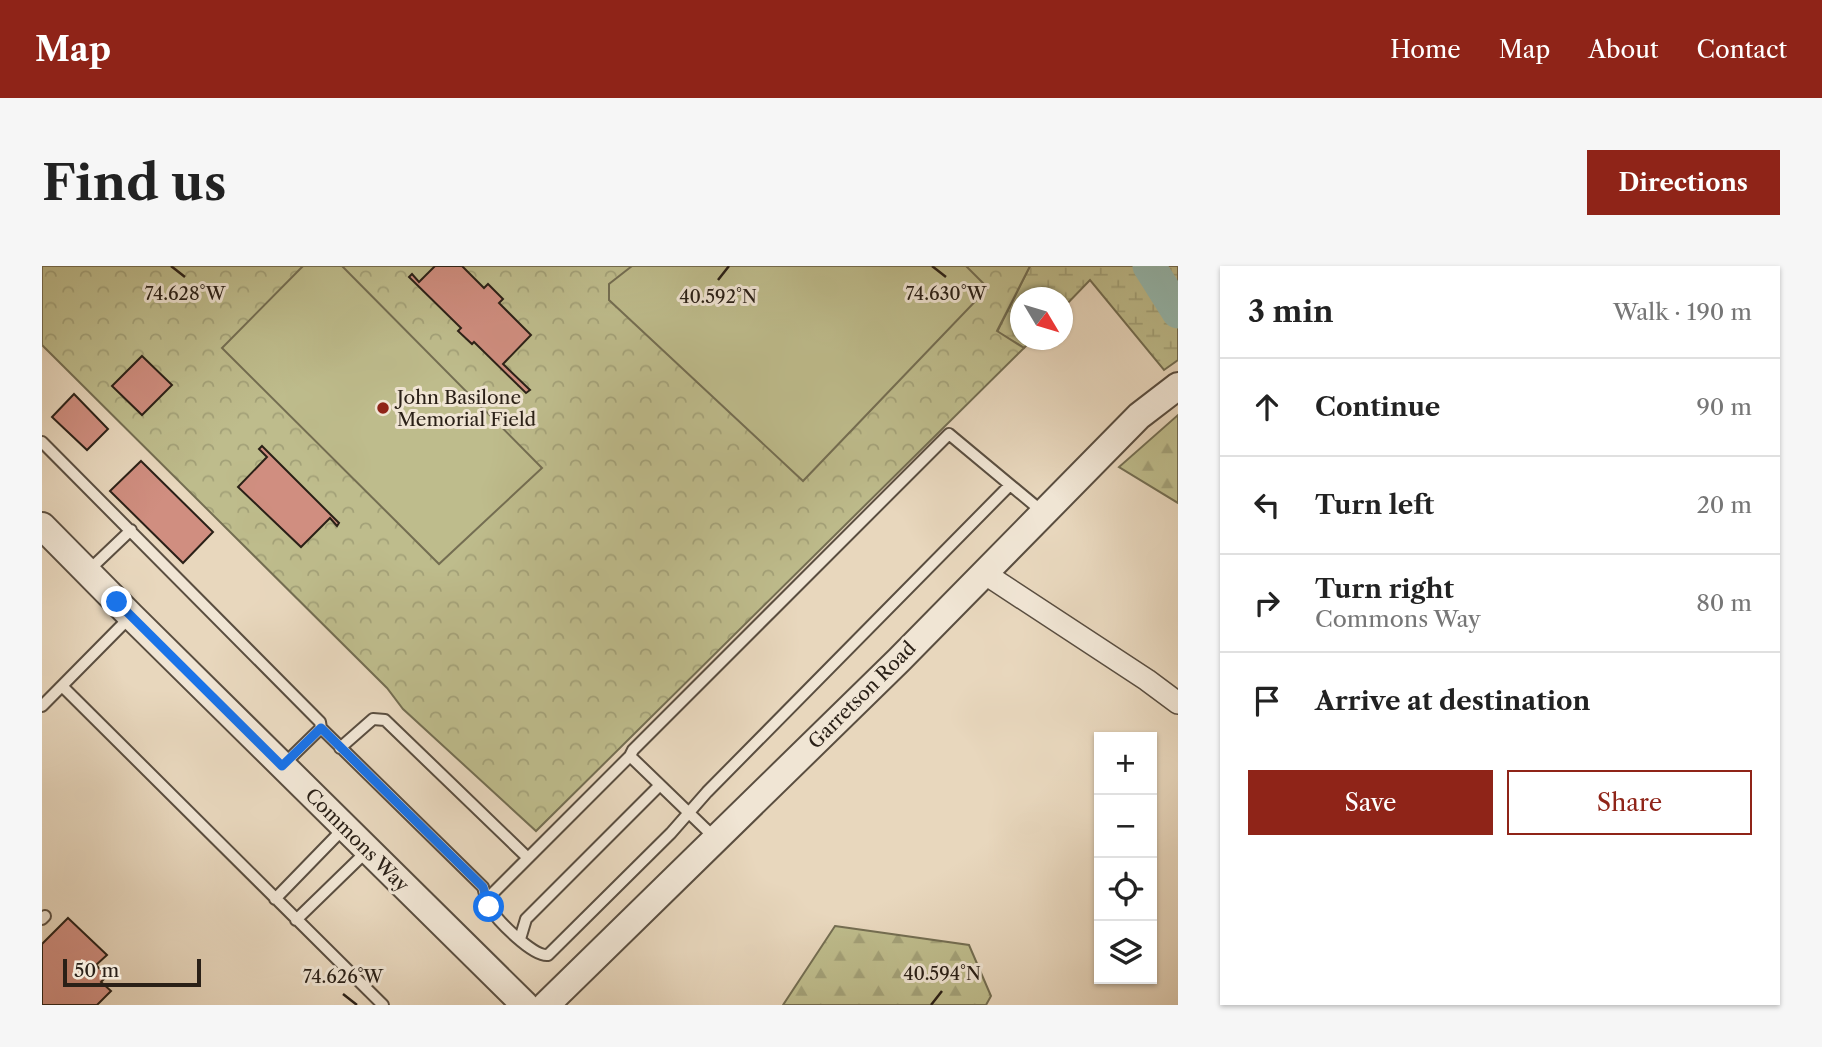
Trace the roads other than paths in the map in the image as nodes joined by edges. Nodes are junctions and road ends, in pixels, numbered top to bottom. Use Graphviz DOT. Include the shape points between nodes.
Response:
graph roads {
  1 [pos="1176,387"];
  2 [pos="42,442"];
  3 [pos="1010,485"];
  4 [pos="1044,513"];
  5 [pos="42,526"];
  6 [pos="131,530"];
  7 [pos="88,572"];
  8 [pos="984,573"];
  9 [pos="131,617"];
  10 [pos="62,686"];
  11 [pos="1178,703"];
  12 [pos="42,706"];
  13 [pos="321,728"];
  14 [pos="340,748"];
  15 [pos="629,755"];
  16 [pos="282,766"];
  17 [pos="659,786"];
  18 [pos="688,813"];
  19 [pos="344,828"];
  20 [pos="716,839"];
  21 [pos="368,850"];
  22 [pos="528,858"];
  23 [pos="275,899"];
  24 [pos="487,900"];
  25 [pos="296,920"];
  26 [pos="520,939"];
  27 [pos="383,1005"];
  28 [pos="525,1005"];
  29 [pos="545,1005"];
  1 -- 4 [label="street, Garretson Road" via="1139,416"];
  2 -- 6 [label="lane"];
  3 -- 4 [label="lane"];
  3 -- 15 [label="lane" via="949,434"];
  3 -- 18 [label="lane"];
  4 -- 8 [label="street, Garretson Road"];
  5 -- 7 [label="street, Commons Way"];
  6 -- 7 [label="lane"];
  6 -- 13 [label="lane"];
  7 -- 9 [label="street, Commons Way"];
  8 -- 11 [label="street"];
  8 -- 20 [label="street, Garretson Road"];
  9 -- 10 [label="lane"];
  9 -- 16 [label="street, Commons Way"];
  10 -- 12 [label="lane"];
  10 -- 23 [label="lane"];
  13 -- 14 [label="lane"];
  13 -- 16 [label="lane"];
  14 -- 22 [label="lane" via="373,719 385,720"];
  14 -- 24 [label="lane" via="483,887"];
  15 -- 17 [label="lane"];
  15 -- 22 [label="lane"];
  16 -- 19 [label="street, Commons Way"];
  17 -- 18 [label="lane"];
  17 -- 26 [label="lane" via="526,919"];
  18 -- 20 [label="lane"];
  18 -- 26 [label="lane" via="548,955 533,951"];
  19 -- 21 [label="street, Commons Way"];
  19 -- 23 [label="lane"];
  20 -- 29 [label="street, Garretson Road"];
  21 -- 25 [label="lane"];
  21 -- 28 [label="street, Commons Way"];
  22 -- 24 [label="lane"];
  23 -- 25 [label="lane"];
  24 -- 26 [label="lane"];
  25 -- 27 [label="lane"];
}
